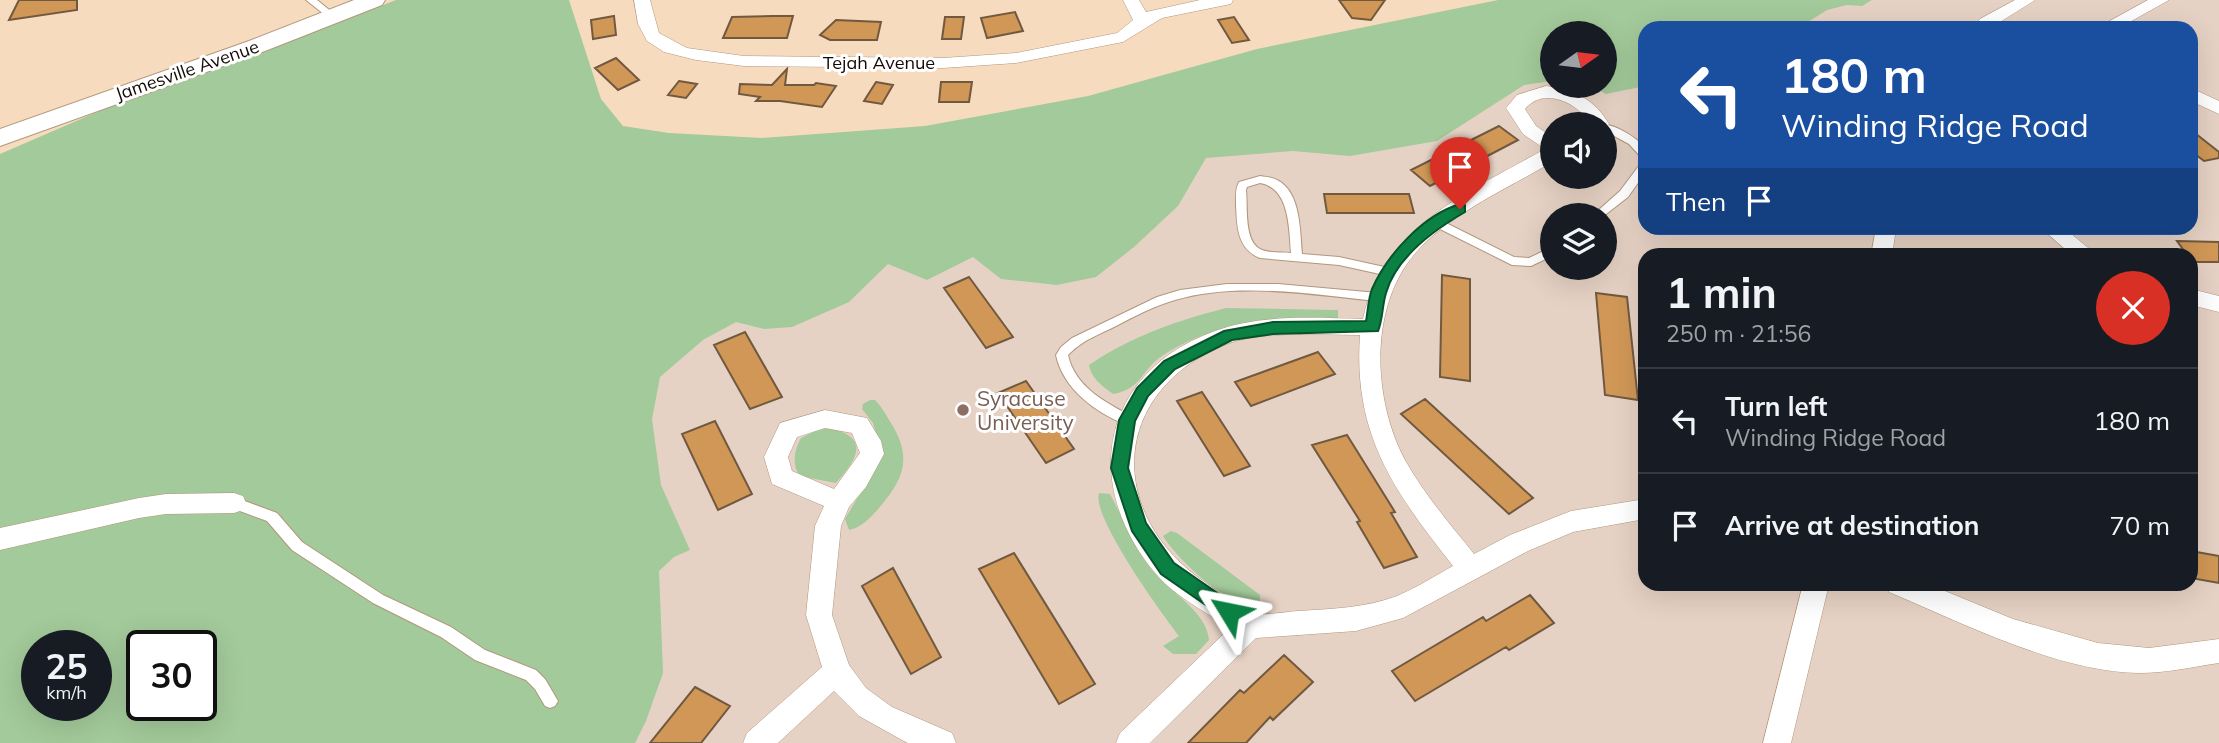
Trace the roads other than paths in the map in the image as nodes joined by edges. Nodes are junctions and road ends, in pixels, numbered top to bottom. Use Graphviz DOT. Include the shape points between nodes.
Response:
graph roads {
  1 [pos="312,0"];
  2 [pos="374,0"];
  3 [pos="642,0"];
  4 [pos="1131,0"];
  5 [pos="1225,0"];
  6 [pos="2008,0"];
  7 [pos="2027,0"];
  8 [pos="2161,0"];
  9 [pos="334,17"];
  10 [pos="1994,21"];
  11 [pos="1998,21"];
  12 [pos="2120,21"];
  13 [pos="1142,22"];
  14 [pos="2198,98"];
  15 [pos="2219,108"];
  16 [pos="1592,112"];
  17 [pos="1617,133"];
  18 [pos="0,138"];
  19 [pos="1540,139"];
  20 [pos="1638,145"];
  21 [pos="1540,161"];
  22 [pos="1638,175"];
  23 [pos="1613,203"];
  24 [pos="1436,222"];
  25 [pos="2060,235"];
  26 [pos="2077,248"];
  27 [pos="1297,257"];
  28 [pos="1540,257"];
  29 [pos="1389,272"];
  30 [pos="1378,297"];
  31 [pos="2198,299"];
  32 [pos="2219,304"];
  33 [pos="1372,327"];
  34 [pos="1127,420"];
  35 [pos="839,501"];
  36 [pos="234,503"];
  37 [pos="1638,510"];
  38 [pos="0,539"];
  39 [pos="1470,568"];
  40 [pos="1814,591"];
  41 [pos="1916,591"];
  42 [pos="1250,626"];
  43 [pos="2219,651"];
  44 [pos="837,671"];
  45 [pos="550,701"];
  46 [pos="757,743"];
  47 [pos="942,743"];
  48 [pos="1130,743"];
  49 [pos="1777,743"];
  1 -- 9 [label="lane"];
  2 -- 9 [label="street, Jamesville Avenue"];
  3 -- 13 [label="street, Tejah Avenue" via="656,40 675,49 744,61 943,63 1016,58 1123,37"];
  4 -- 13 [label="street"];
  5 -- 13 [label="street" via="1157,14"];
  6 -- 10 [label="street"];
  7 -- 11 [label="street"];
  8 -- 12 [label="street"];
  9 -- 18 [label="street, Jamesville Avenue"];
  14 -- 15 [label="street"];
  16 -- 19 [label="street" via="1563,93 1524,97 1515,108 1521,122"];
  17 -- 20 [label="lane"];
  21 -- 24 [label="street"];
  22 -- 23 [label="lane"];
  24 -- 28 [label="lane" via="1512,261"];
  24 -- 29 [label="street"];
  25 -- 26 [label="street"];
  27 -- 27 [label="lane" via="1260,254 1249,248 1243,185 1257,181 1283,188 1291,207"];
  27 -- 29 [label="lane"];
  29 -- 30 [label="street"];
  30 -- 33 [label="street"];
  30 -- 34 [label="lane" via="1237,289 1180,294 1156,301 1064,350 1062,364 1067,374"];
  31 -- 32 [label="street"];
  33 -- 34 [label="street" via="1273,328 1229,335 1170,365 1143,392"];
  33 -- 39 [label="street" via="1368,366 1378,429 1396,469"];
  34 -- 42 [label="street" via="1119,468 1138,526 1167,569"];
  35 -- 44 [label="street" via="828,526 819,615"];
  36 -- 38 [label="street" via="139,508"];
  36 -- 45 [label="lane" via="272,517 297,546 378,599 446,632 480,655 531,675"];
  37 -- 39 [label="street" via="1571,522"];
  39 -- 42 [label="street" via="1403,606 1356,619"];
  40 -- 49 [label="street"];
  41 -- 43 [label="street" via="2069,649 2130,660"];
  42 -- 48 [label="street"];
  44 -- 46 [label="street"];
  44 -- 47 [label="street" via="860,701"];
}
